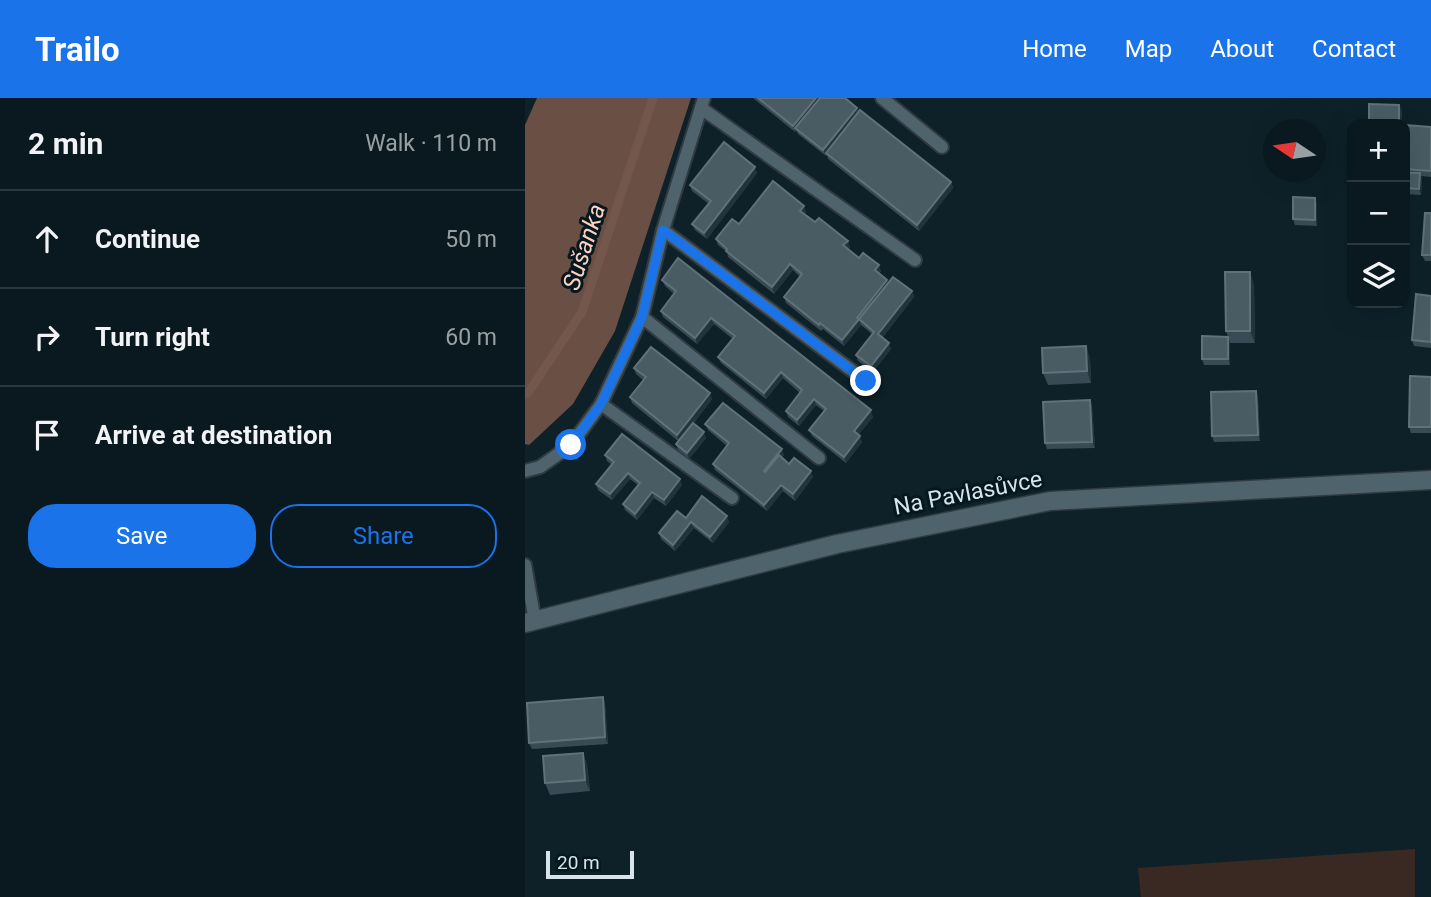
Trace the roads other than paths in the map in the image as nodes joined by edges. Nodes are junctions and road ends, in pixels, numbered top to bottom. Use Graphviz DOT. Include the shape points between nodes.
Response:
graph roads {
  1 [pos="882,98"];
  2 [pos="702,103"];
  3 [pos="942,147"];
  4 [pos="663,230"];
  5 [pos="915,260"];
  6 [pos="642,317"];
  7 [pos="866,381"];
  8 [pos="601,404"];
  9 [pos="819,458"];
  10 [pos="525,471"];
  11 [pos="1431,480"];
  12 [pos="732,498"];
  13 [pos="525,565"];
  14 [pos="530,622"];
  1 -- 3 [label="lane"];
  2 -- 4 [label="lane"];
  2 -- 5 [label="lane"];
  4 -- 6 [label="lane"];
  4 -- 7 [label="lane"];
  6 -- 8 [label="lane"];
  6 -- 9 [label="lane"];
  8 -- 10 [label="lane" via="571,445 540,467"];
  8 -- 12 [label="lane"];
  11 -- 14 [label="street, Na Pavlasůvce" via="1050,501 837,544"];
  13 -- 14 [label="lane"];
}
